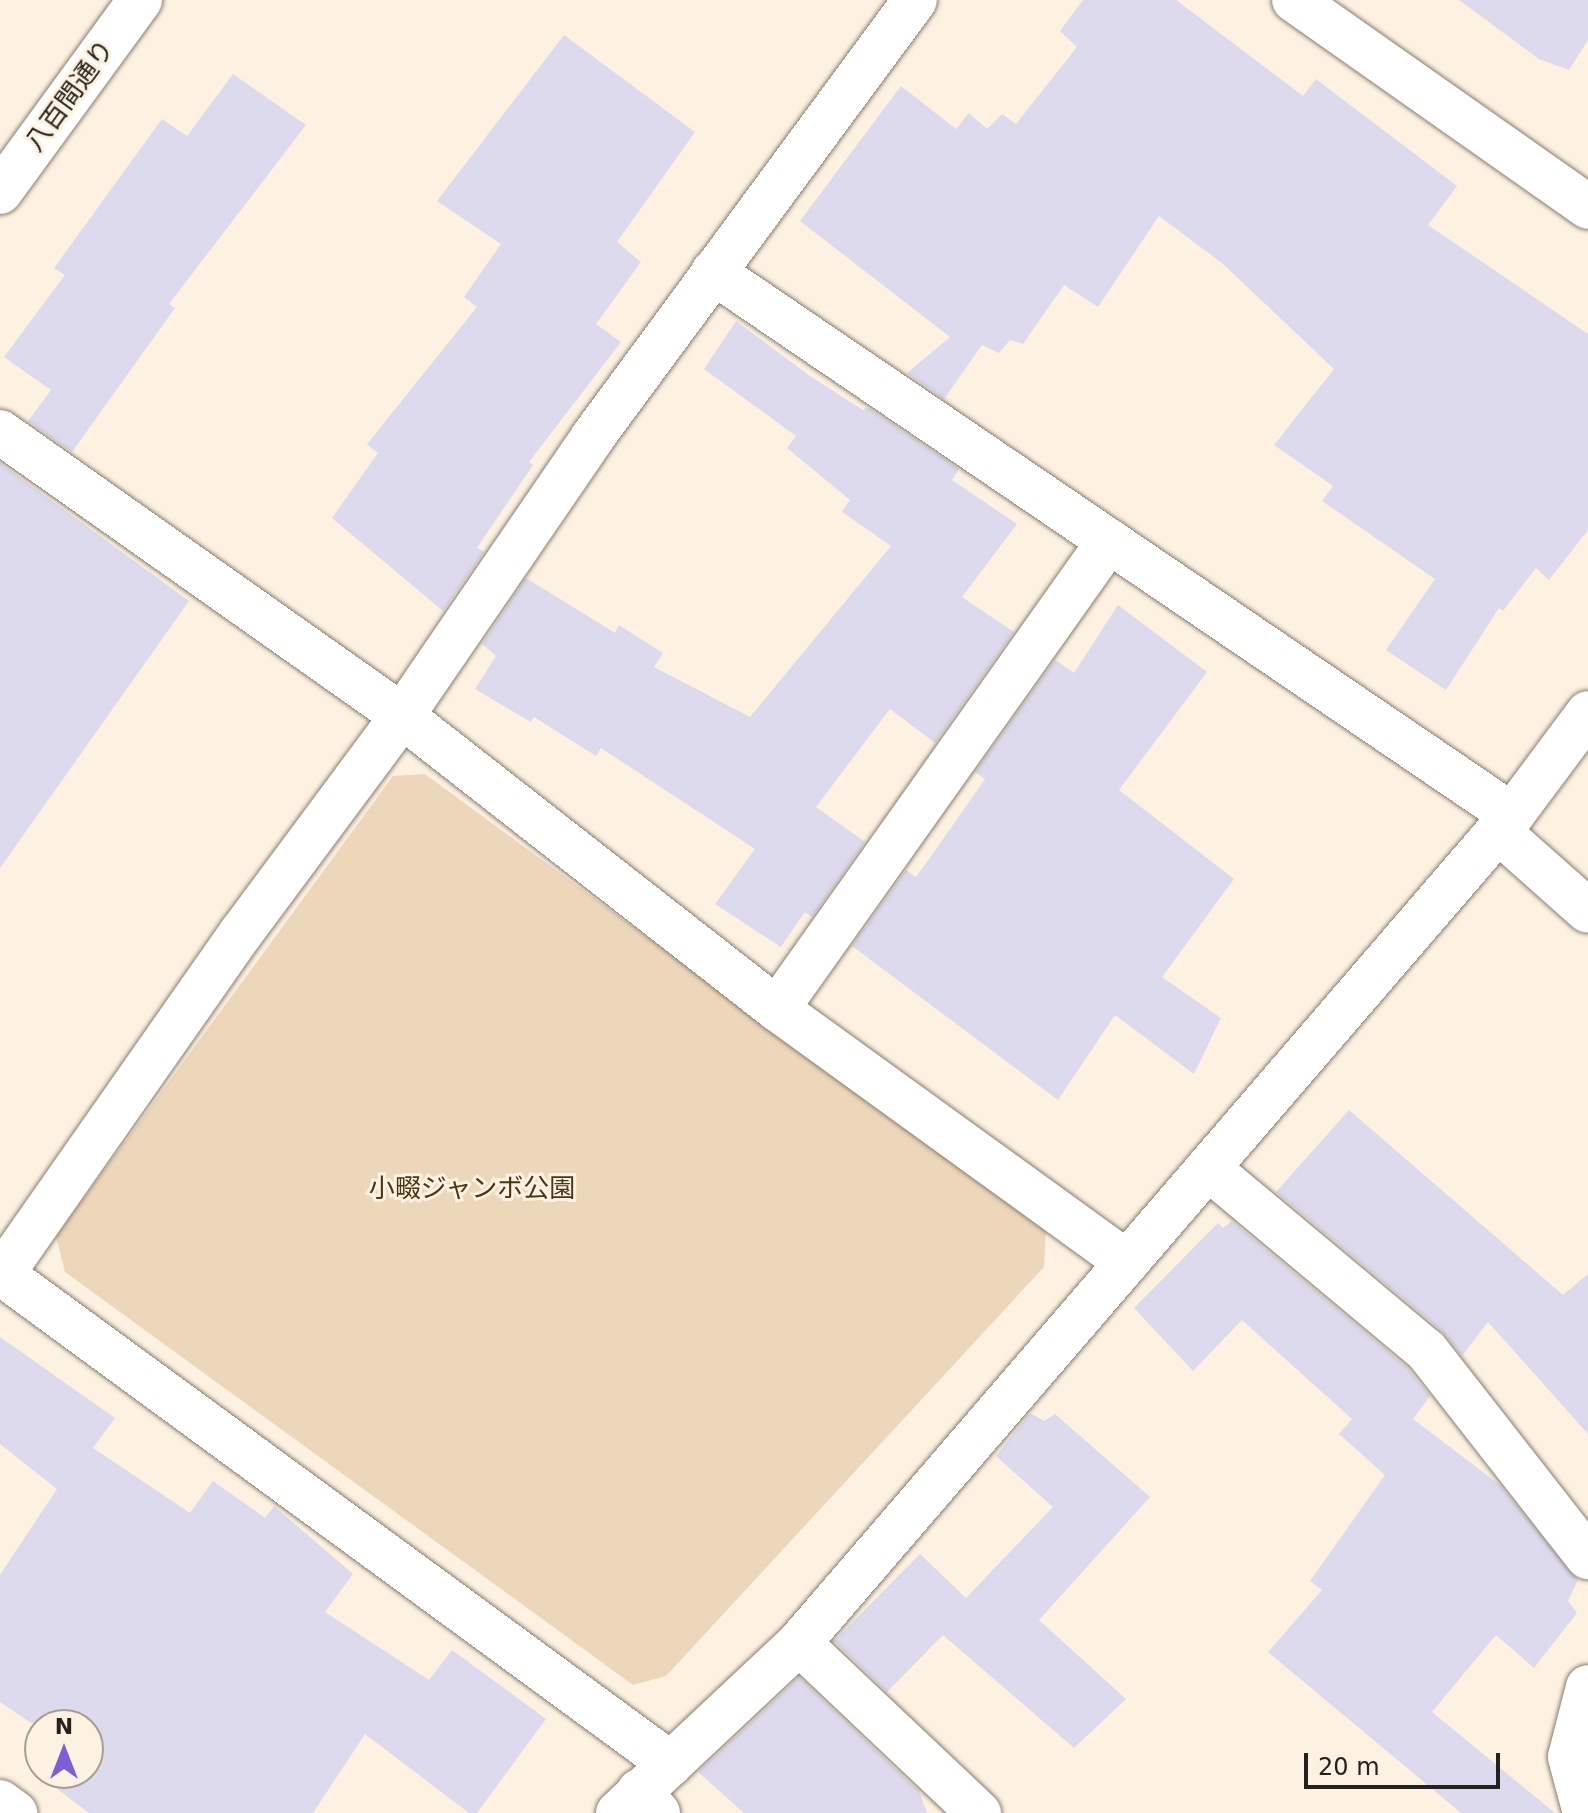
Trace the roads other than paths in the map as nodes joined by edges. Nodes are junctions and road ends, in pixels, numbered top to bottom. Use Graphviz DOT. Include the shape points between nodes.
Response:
graph roads {
  1 [pos="140,0"];
  2 [pos="915,0"];
  3 [pos="1294,0"];
  4 [pos="0,192"];
  5 [pos="1588,207"];
  6 [pos="713,272"];
  7 [pos="0,432"];
  8 [pos="1109,541"];
  9 [pos="1588,713"];
  10 [pos="402,716"];
  11 [pos="1505,823"];
  12 [pos="1588,911"];
  13 [pos="777,1009"];
  14 [pos="1208,1168"];
  15 [pos="1127,1262"];
  16 [pos="1,1276"];
  17 [pos="1588,1557"];
  18 [pos="799,1643"];
  19 [pos="1588,1687"];
  20 [pos="646,1795"];
  21 [pos="0,1802"];
  22 [pos="15,1813"];
  23 [pos="979,1813"];
  24 [pos="1585,1813"];
  1 -- 4 [label="street, 八百間通り"];
  2 -- 6 [label="street"];
  3 -- 5 [label="street"];
  6 -- 8 [label="street"];
  6 -- 10 [label="street"];
  7 -- 10 [label="street"];
  8 -- 11 [label="street"];
  8 -- 13 [label="street"];
  9 -- 11 [label="street"];
  10 -- 13 [label="street"];
  10 -- 16 [label="street" via="241,933"];
  11 -- 12 [label="street"];
  11 -- 14 [label="street"];
  13 -- 15 [label="street"];
  14 -- 15 [label="street"];
  14 -- 17 [label="street" via="1426,1350"];
  15 -- 18 [label="street"];
  16 -- 20 [label="street"];
  18 -- 20 [label="street"];
  18 -- 23 [label="street"];
  19 -- 24 [label="street" via="1570,1757"];
  21 -- 22 [label="street"];
}
